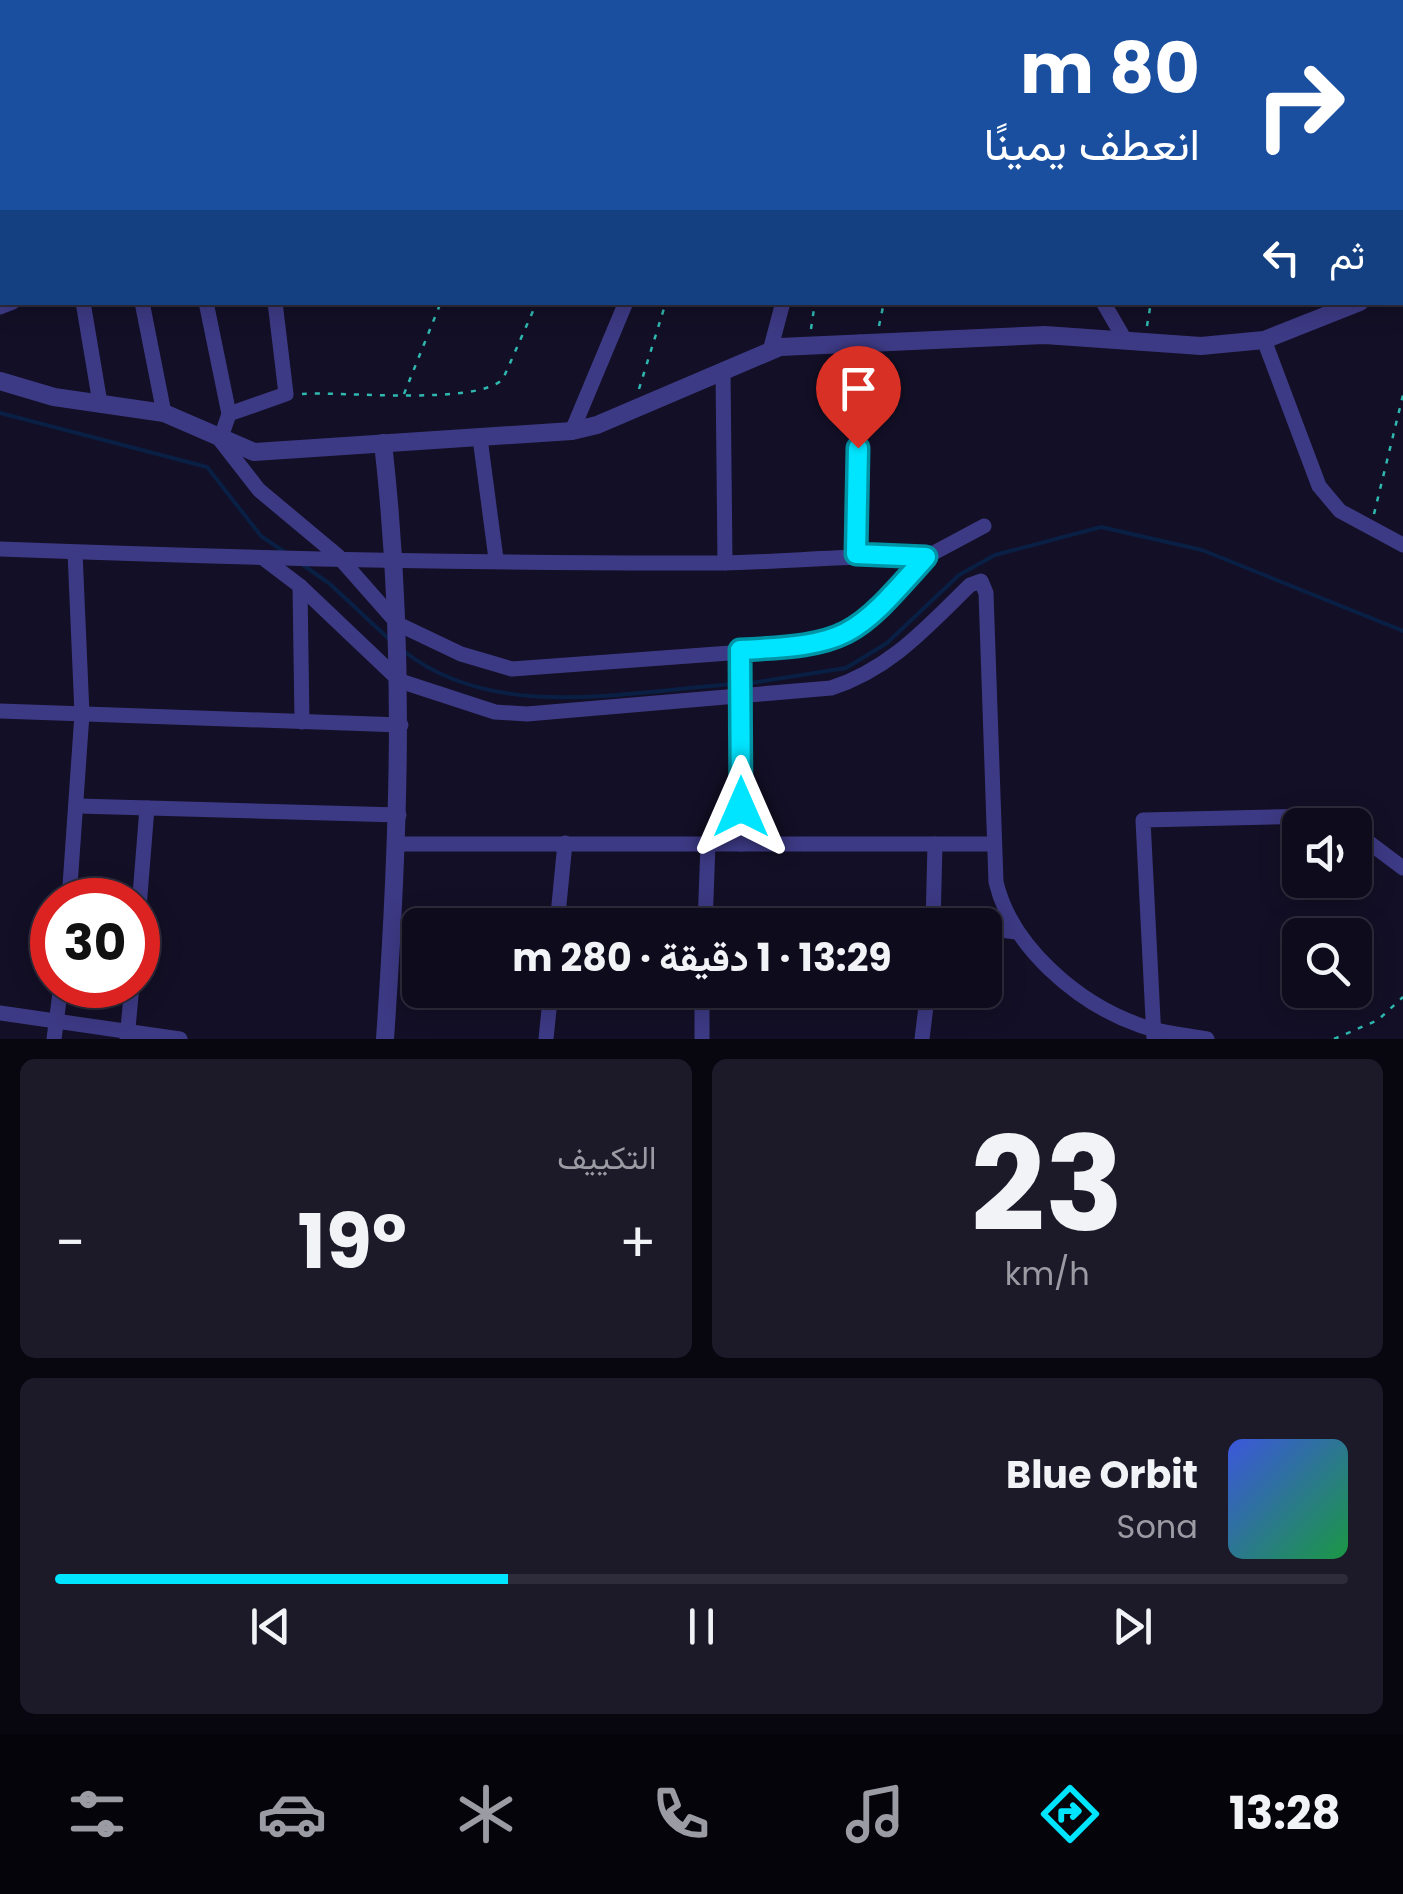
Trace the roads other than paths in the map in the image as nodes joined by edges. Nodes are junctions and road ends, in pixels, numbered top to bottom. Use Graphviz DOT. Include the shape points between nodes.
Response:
graph roads {
  1 [pos="84,305"];
  2 [pos="143,305"];
  3 [pos="207,305"];
  4 [pos="276,305"];
  5 [pos="625,305"];
  6 [pos="782,305"];
  7 [pos="1106,305"];
  8 [pos="1352,305"];
  9 [pos="1264,340"];
  10 [pos="1134,341"];
  11 [pos="868,342"];
  12 [pos="770,351"];
  13 [pos="723,370"];
  14 [pos="0,381"];
  15 [pos="100,403"];
  16 [pos="164,413"];
  17 [pos="229,414"];
  18 [pos="572,431"];
  19 [pos="480,438"];
  20 [pos="220,440"];
  21 [pos="383,443"];
  22 [pos="984,526"];
  23 [pos="1403,545"];
  24 [pos="0,549"];
  25 [pos="76,552"];
  26 [pos="856,554"];
  27 [pos="338,556"];
  28 [pos="926,557"];
  29 [pos="263,558"];
  30 [pos="496,559"];
  31 [pos="396,560"];
  32 [pos="725,563"];
  33 [pos="300,586"];
  34 [pos="398,629"];
  35 [pos="740,658"];
  36 [pos="400,675"];
  37 [pos="741,694"];
  38 [pos="0,711"];
  39 [pos="82,714"];
  40 [pos="302,722"];
  41 [pos="401,725"];
  42 [pos="78,806"];
  43 [pos="147,808"];
  44 [pos="399,815"];
  45 [pos="1282,817"];
  46 [pos="566,843"];
  47 [pos="398,844"];
  48 [pos="708,844"];
  49 [pos="741,844"];
  50 [pos="936,844"];
  51 [pos="994,844"];
  52 [pos="1372,845"];
  53 [pos="1403,868"];
  54 [pos="72,878"];
  55 [pos="141,878"];
  56 [pos="560,908"];
  57 [pos="706,908"];
  58 [pos="934,908"];
  59 [pos="1002,930"];
  60 [pos="1016,932"];
  61 [pos="59,1008"];
  62 [pos="130,1008"];
  63 [pos="549,1008"];
  64 [pos="702,1008"];
  65 [pos="926,1008"];
  66 [pos="0,1012"];
  67 [pos="58,1021"];
  68 [pos="1154,1034"];
  69 [pos="128,1035"];
  70 [pos="54,1039"];
  71 [pos="180,1039"];
  72 [pos="385,1039"];
  73 [pos="546,1039"];
  74 [pos="702,1039"];
  75 [pos="922,1039"];
  76 [pos="1207,1039"];
  1 -- 15 [label="street"];
  2 -- 16 [label="street"];
  3 -- 17 [label="street"];
  4 -- 17 [label="street" via="286,394"];
  5 -- 18 [label="street"];
  6 -- 12 [label="street"];
  7 -- 10 [label="street"];
  8 -- 9 [label="street"];
  9 -- 10 [label="street" via="1176,346"];
  9 -- 23 [label="street" via="1320,486 1340,511"];
  10 -- 11 [label="street" via="1045,335"];
  11 -- 12 [label="street"];
  11 -- 26 [label="street"];
  12 -- 13 [label="street"];
  13 -- 18 [label="street"];
  13 -- 32 [label="street"];
  14 -- 15 [label="street"];
  15 -- 16 [label="street"];
  16 -- 20 [label="street"];
  17 -- 20 [label="street"];
  18 -- 19 [label="street"];
  19 -- 21 [label="street"];
  19 -- 30 [label="street"];
  20 -- 21 [label="street" via="254,452"];
  20 -- 27 [label="street" via="259,490"];
  21 -- 31 [label="street"];
  22 -- 28 [label="street"];
  24 -- 25 [label="street"];
  25 -- 29 [label="street"];
  25 -- 39 [label="street"];
  26 -- 28 [label="street"];
  26 -- 32 [label="street"];
  27 -- 29 [label="street"];
  27 -- 31 [label="street"];
  27 -- 34 [label="street"];
  28 -- 35 [label="street" via="871,618 837,639"];
  29 -- 33 [label="street"];
  30 -- 31 [label="street"];
  30 -- 32 [label="street"];
  31 -- 34 [label="street"];
  33 -- 36 [label="street"];
  33 -- 40 [label="street"];
  34 -- 35 [label="street" via="512,669"];
  34 -- 36 [label="street"];
  35 -- 37 [label="street"];
  36 -- 37 [label="street" via="496,712 527,714"];
  36 -- 41 [label="street"];
  37 -- 49 [label="street"];
  37 -- 51 [label="street" via="830,688 864,677 888,664 982,581"];
  38 -- 39 [label="street"];
  39 -- 40 [label="street"];
  39 -- 42 [label="street"];
  40 -- 41 [label="street"];
  41 -- 44 [label="street"];
  42 -- 43 [label="street"];
  42 -- 54 [label="street"];
  43 -- 44 [label="street"];
  43 -- 55 [label="street"];
  44 -- 47 [label="street"];
  45 -- 68 [label="street" via="1142,820"];
  46 -- 47 [label="street"];
  46 -- 48 [label="street"];
  46 -- 56 [label="street"];
  47 -- 72 [label="street"];
  48 -- 49 [label="street"];
  48 -- 57 [label="street"];
  49 -- 50 [label="street"];
  50 -- 51 [label="street"];
  50 -- 58 [label="street"];
  51 -- 60 [label="street" via="1002,906"];
  52 -- 53 [label="street"];
  59 -- 60 [label="street"];
  60 -- 68 [label="street" via="1082,992"];
  61 -- 67 [label="street"];
  62 -- 69 [label="street"];
  63 -- 73 [label="street"];
  64 -- 74 [label="street"];
  65 -- 75 [label="street"];
  66 -- 67 [label="street"];
  67 -- 69 [label="street"];
  67 -- 70 [label="street"];
  68 -- 76 [label="street"];
  69 -- 71 [label="street"];
}
